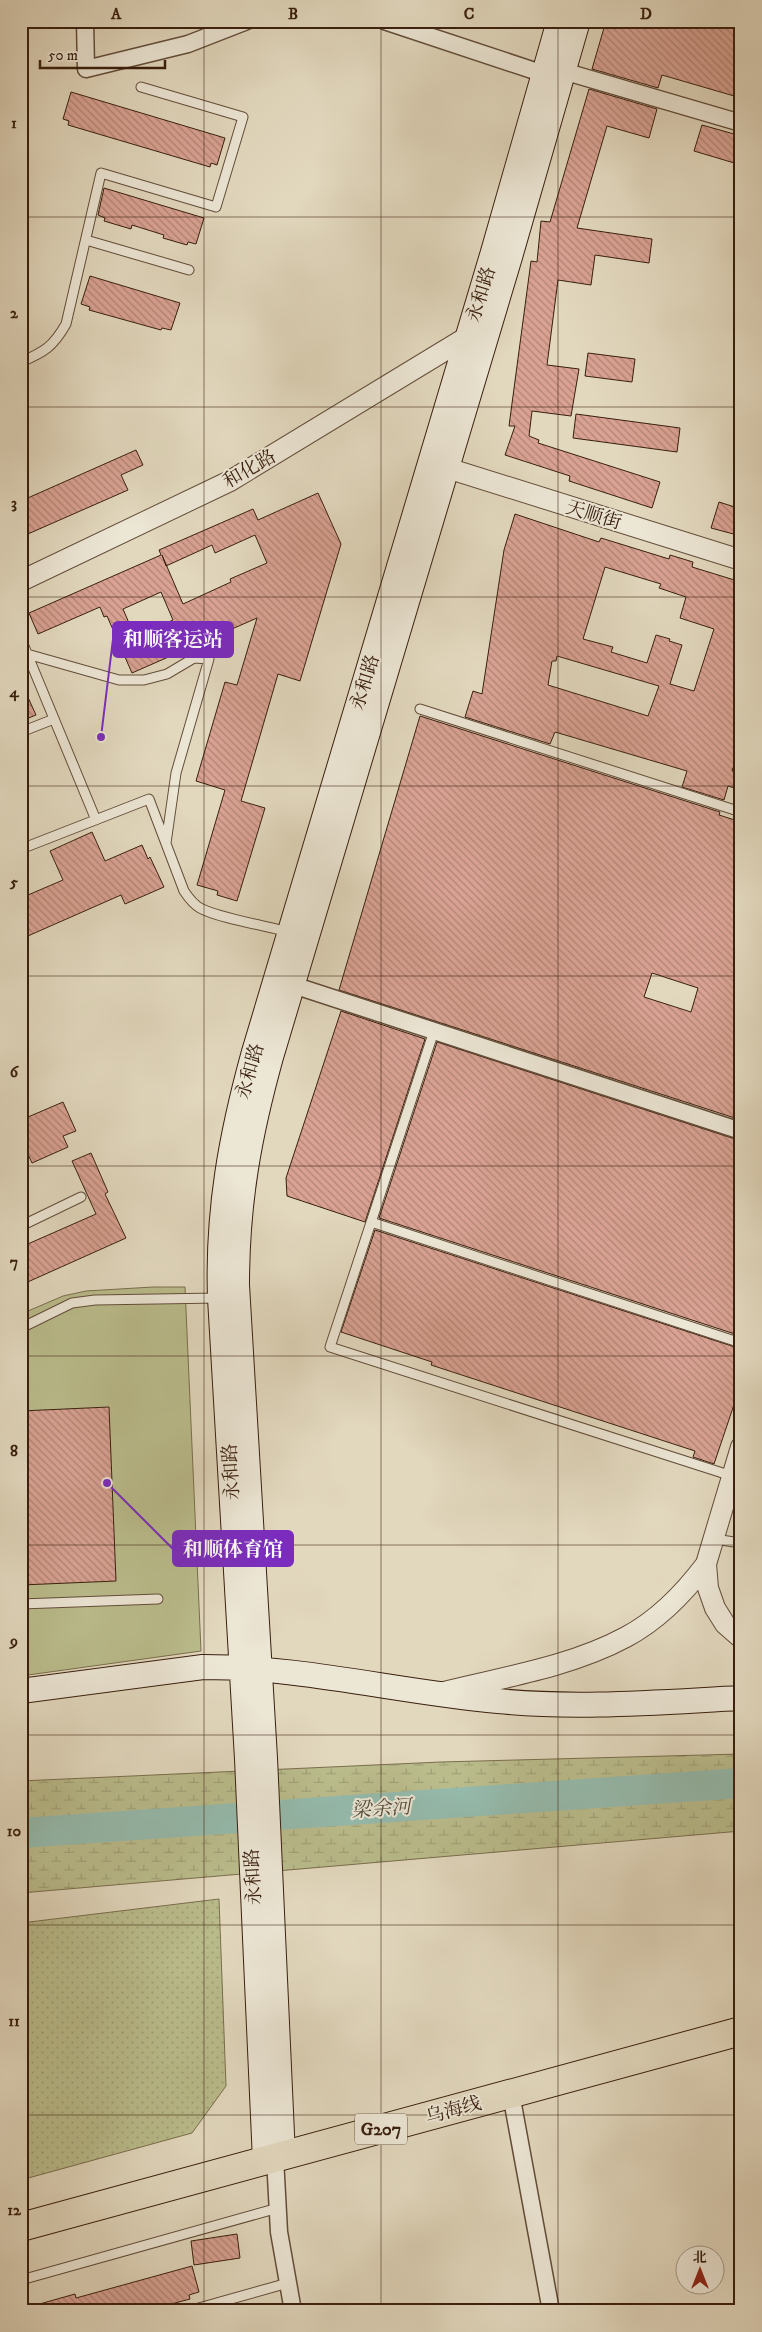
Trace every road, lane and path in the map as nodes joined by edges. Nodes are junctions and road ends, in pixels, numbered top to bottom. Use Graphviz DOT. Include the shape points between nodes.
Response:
graph roads {
  1 [pos="85,21"];
  2 [pos="247,21"];
  3 [pos="384,21"];
  4 [pos="559,21"];
  5 [pos="578,21"];
  6 [pos="554,72"];
  7 [pos="141,87"];
  8 [pos="741,123"];
  9 [pos="86,240"];
  10 [pos="189,270"];
  11 [pos="467,337"];
  12 [pos="21,362"];
  13 [pos="447,468"];
  14 [pos="741,560"];
  15 [pos="21,581"];
  16 [pos="21,639"];
  17 [pos="27,654"];
  18 [pos="420,708"];
  19 [pos="54,719"];
  20 [pos="21,732"];
  21 [pos="741,812"];
  22 [pos="96,820"];
  23 [pos="166,843"];
  24 [pos="21,849"];
  25 [pos="290,932"];
  26 [pos="293,985"];
  27 [pos="434,1031"];
  28 [pos="741,1131"];
  29 [pos="81,1197"];
  30 [pos="371,1222"];
  31 [pos="21,1226"];
  32 [pos="220,1298"];
  33 [pos="21,1328"];
  34 [pos="741,1343"];
  35 [pos="741,1447"];
  36 [pos="732,1476"];
  37 [pos="714,1539"];
  38 [pos="741,1543"];
  39 [pos="706,1564"];
  40 [pos="158,1599"];
  41 [pos="21,1604"];
  42 [pos="741,1638"];
  43 [pos="251,1669"];
  44 [pos="21,1691"];
  45 [pos="439,1694"];
  46 [pos="741,1698"];
  47 [pos="741,2031"];
  48 [pos="510,2094"];
  49 [pos="275,2158"];
  50 [pos="278,2208"];
  51 [pos="21,2227"];
  52 [pos="21,2280"];
  53 [pos="288,2283"];
  54 [pos="188,2311"];
  55 [pos="293,2311"];
  56 [pos="550,2311"];
  1 -- 2 [label="street" via="86,69 188,44"];
  3 -- 6 [label="street"];
  4 -- 6 [label="main road, 永和路"];
  5 -- 6 [label="main road, 永和路"];
  6 -- 8 [label="street"];
  6 -- 11 [label="main road, 永和路"];
  6 -- 13 [label="main road, 永和路"];
  7 -- 9 [label="lane" via="243,117 216,207 101,173"];
  9 -- 10 [label="lane"];
  9 -- 12 [label="lane" via="66,324 57,340 44,352"];
  11 -- 15 [label="street, 和化路" via="230,481"];
  11 -- 25 [label="main road, 永和路"];
  13 -- 14 [label="street, 天顺街"];
  13 -- 26 [label="main road, 永和路"];
  16 -- 17 [label="lane"];
  17 -- 19 [label="lane"];
  17 -- 23 [label="lane" via="119,680 144,680 167,674 194,658 209,659 176,773"];
  18 -- 21 [label="lane"];
  19 -- 20 [label="lane"];
  19 -- 22 [label="lane"];
  22 -- 23 [label="lane" via="149,799"];
  22 -- 24 [label="lane"];
  23 -- 25 [label="lane" via="184,891 200,908"];
  25 -- 32 [label="main road, 永和路" via="232,1134 220,1214"];
  26 -- 27 [label="street"];
  26 -- 43 [label="main road, 永和路" via="252,1129 237,1244"];
  27 -- 28 [label="street"];
  27 -- 30 [label="lane"];
  29 -- 31 [label="lane"];
  30 -- 34 [label="lane"];
  30 -- 36 [label="lane" via="330,1347"];
  32 -- 33 [label="lane" via="72,1303"];
  32 -- 43 [label="main road, 永和路"];
  35 -- 36 [label="street"];
  36 -- 37 [label="street"];
  37 -- 38 [label="lane"];
  37 -- 39 [label="street"];
  39 -- 42 [label="street" via="708,1588 715,1608 724,1624"];
  39 -- 45 [label="street" via="687,1589 652,1620 600,1650"];
  40 -- 41 [label="lane"];
  43 -- 44 [label="main road" via="204,1667"];
  43 -- 45 [label="main road"];
  43 -- 49 [label="main road, 永和路"];
  45 -- 46 [label="main road" via="499,1701 588,1704"];
  47 -- 48 [label="highway, 乌海线 / G207"];
  48 -- 49 [label="highway, 乌海线 / G207"];
  48 -- 56 [label="street"];
  49 -- 50 [label="street"];
  49 -- 51 [label="highway, 乌海线 / G207"];
  50 -- 52 [label="lane"];
  50 -- 53 [label="street"];
  53 -- 54 [label="lane"];
  53 -- 55 [label="street"];
}
